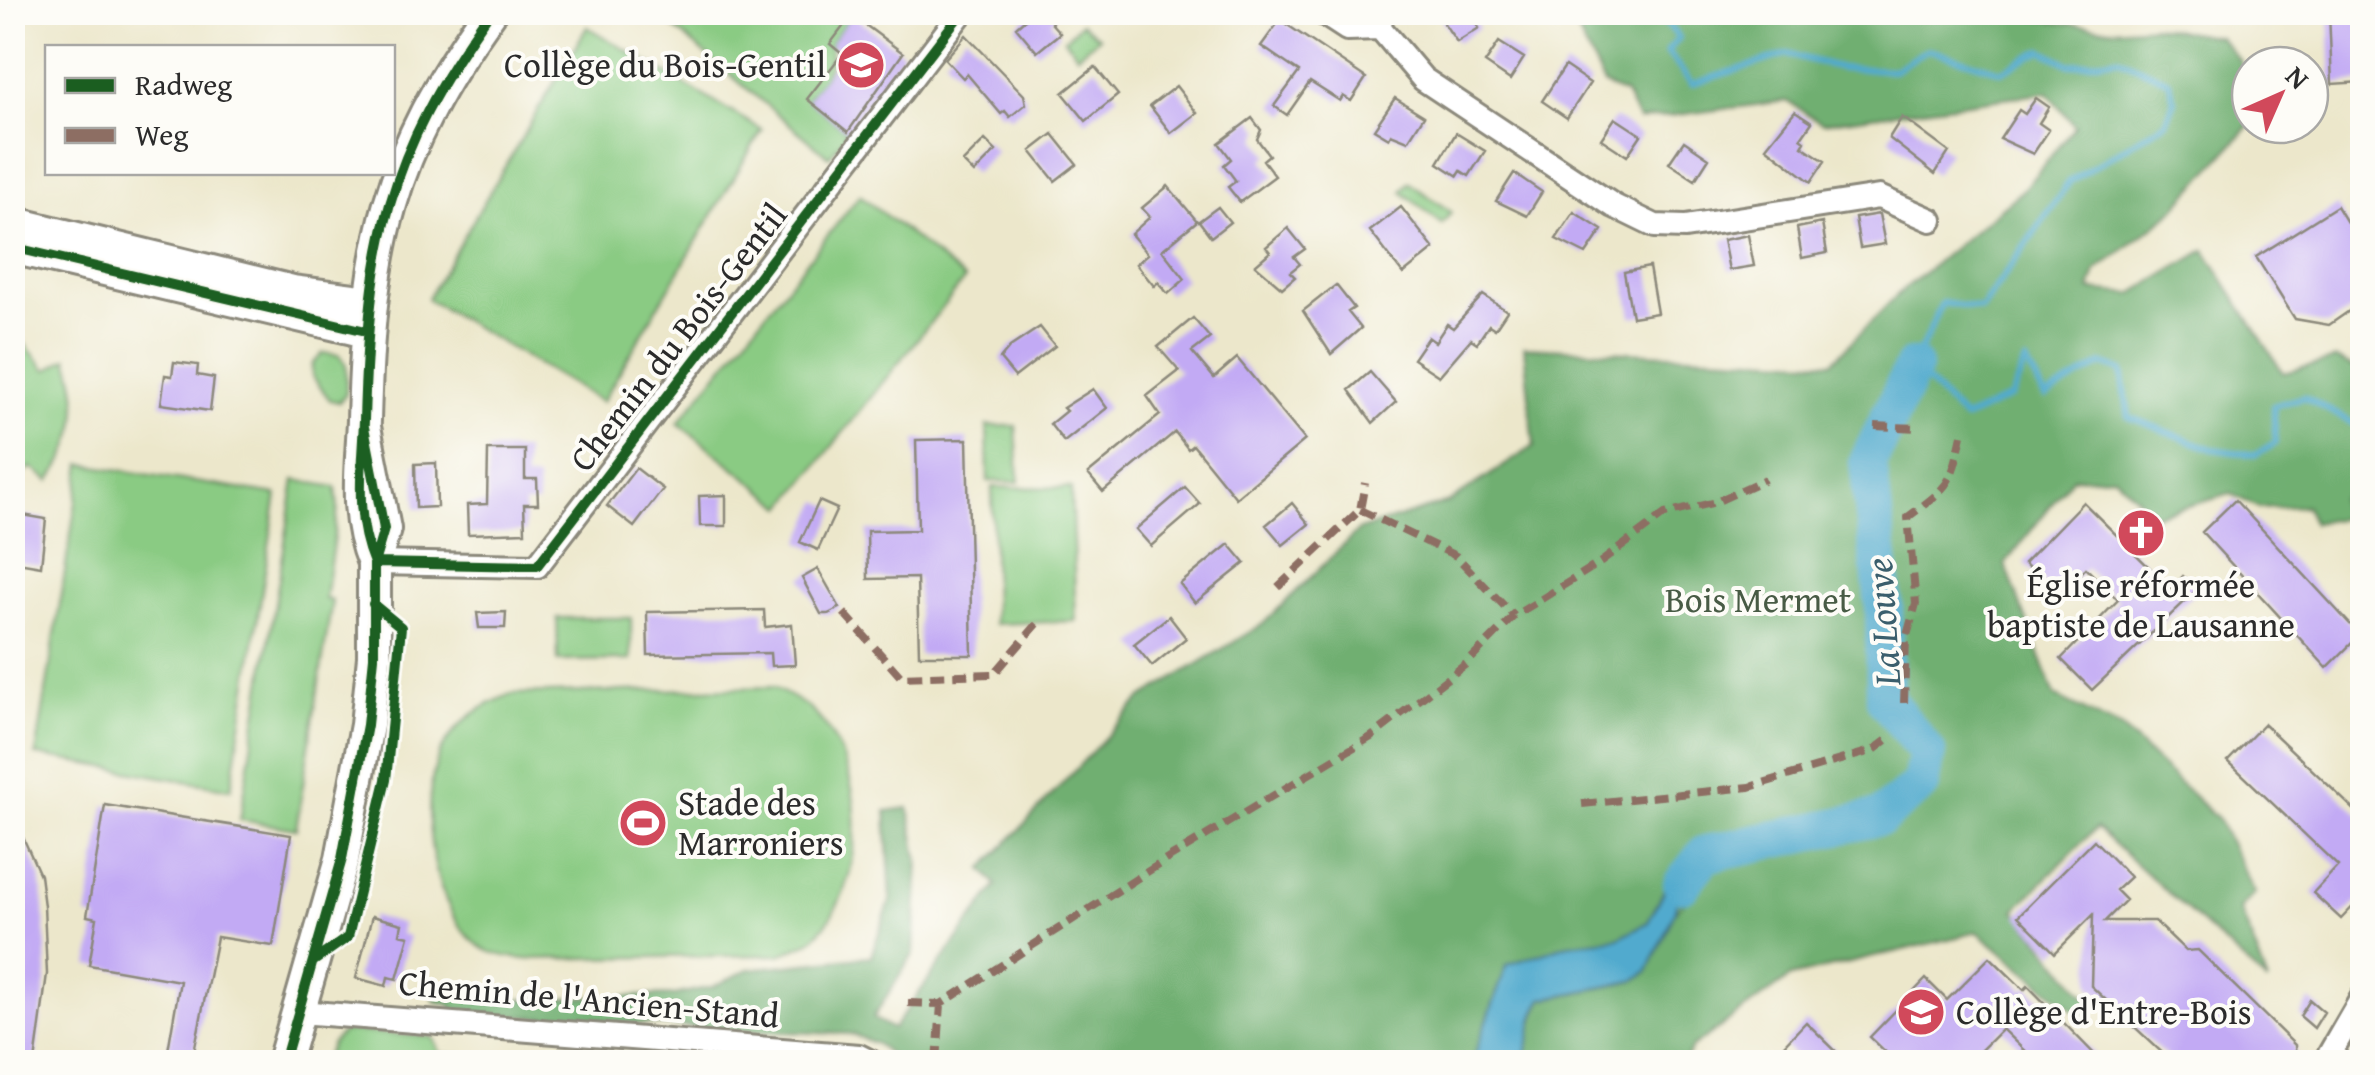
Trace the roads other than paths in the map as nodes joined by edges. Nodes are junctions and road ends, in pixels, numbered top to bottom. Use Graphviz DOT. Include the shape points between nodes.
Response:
graph roads {
  1 [pos="490,12"];
  2 [pos="962,12"];
  3 [pos="1321,12"];
  4 [pos="1380,20"];
  5 [pos="1931,220"];
  6 [pos="12,222"];
  7 [pos="12,247"];
  8 [pos="368,316"];
  9 [pos="374,563"];
  10 [pos="2362,998"];
  11 [pos="300,1012"];
  12 [pos="284,1062"];
  13 [pos="870,1062"];
  14 [pos="2324,1062"];
  1 -- 8 [label="main road" via="437,90 405,153 377,247"];
  2 -- 9 [label="street, Chemin du Bois-Gentil" via="536,566"];
  3 -- 4 [label="street" via="1347,29"];
  4 -- 5 [label="street" via="1422,79 1655,226 1879,196"];
  6 -- 8 [label="main road"];
  7 -- 8 [label="main road"];
  8 -- 9 [label="main road" via="364,427 383,523"];
  9 -- 11 [label="main road" via="374,657 358,782"];
  10 -- 14 [label="street"];
  11 -- 12 [label="main road"];
  11 -- 13 [label="street, Chemin de l'Ancien-Stand" via="859,1056"];
}
